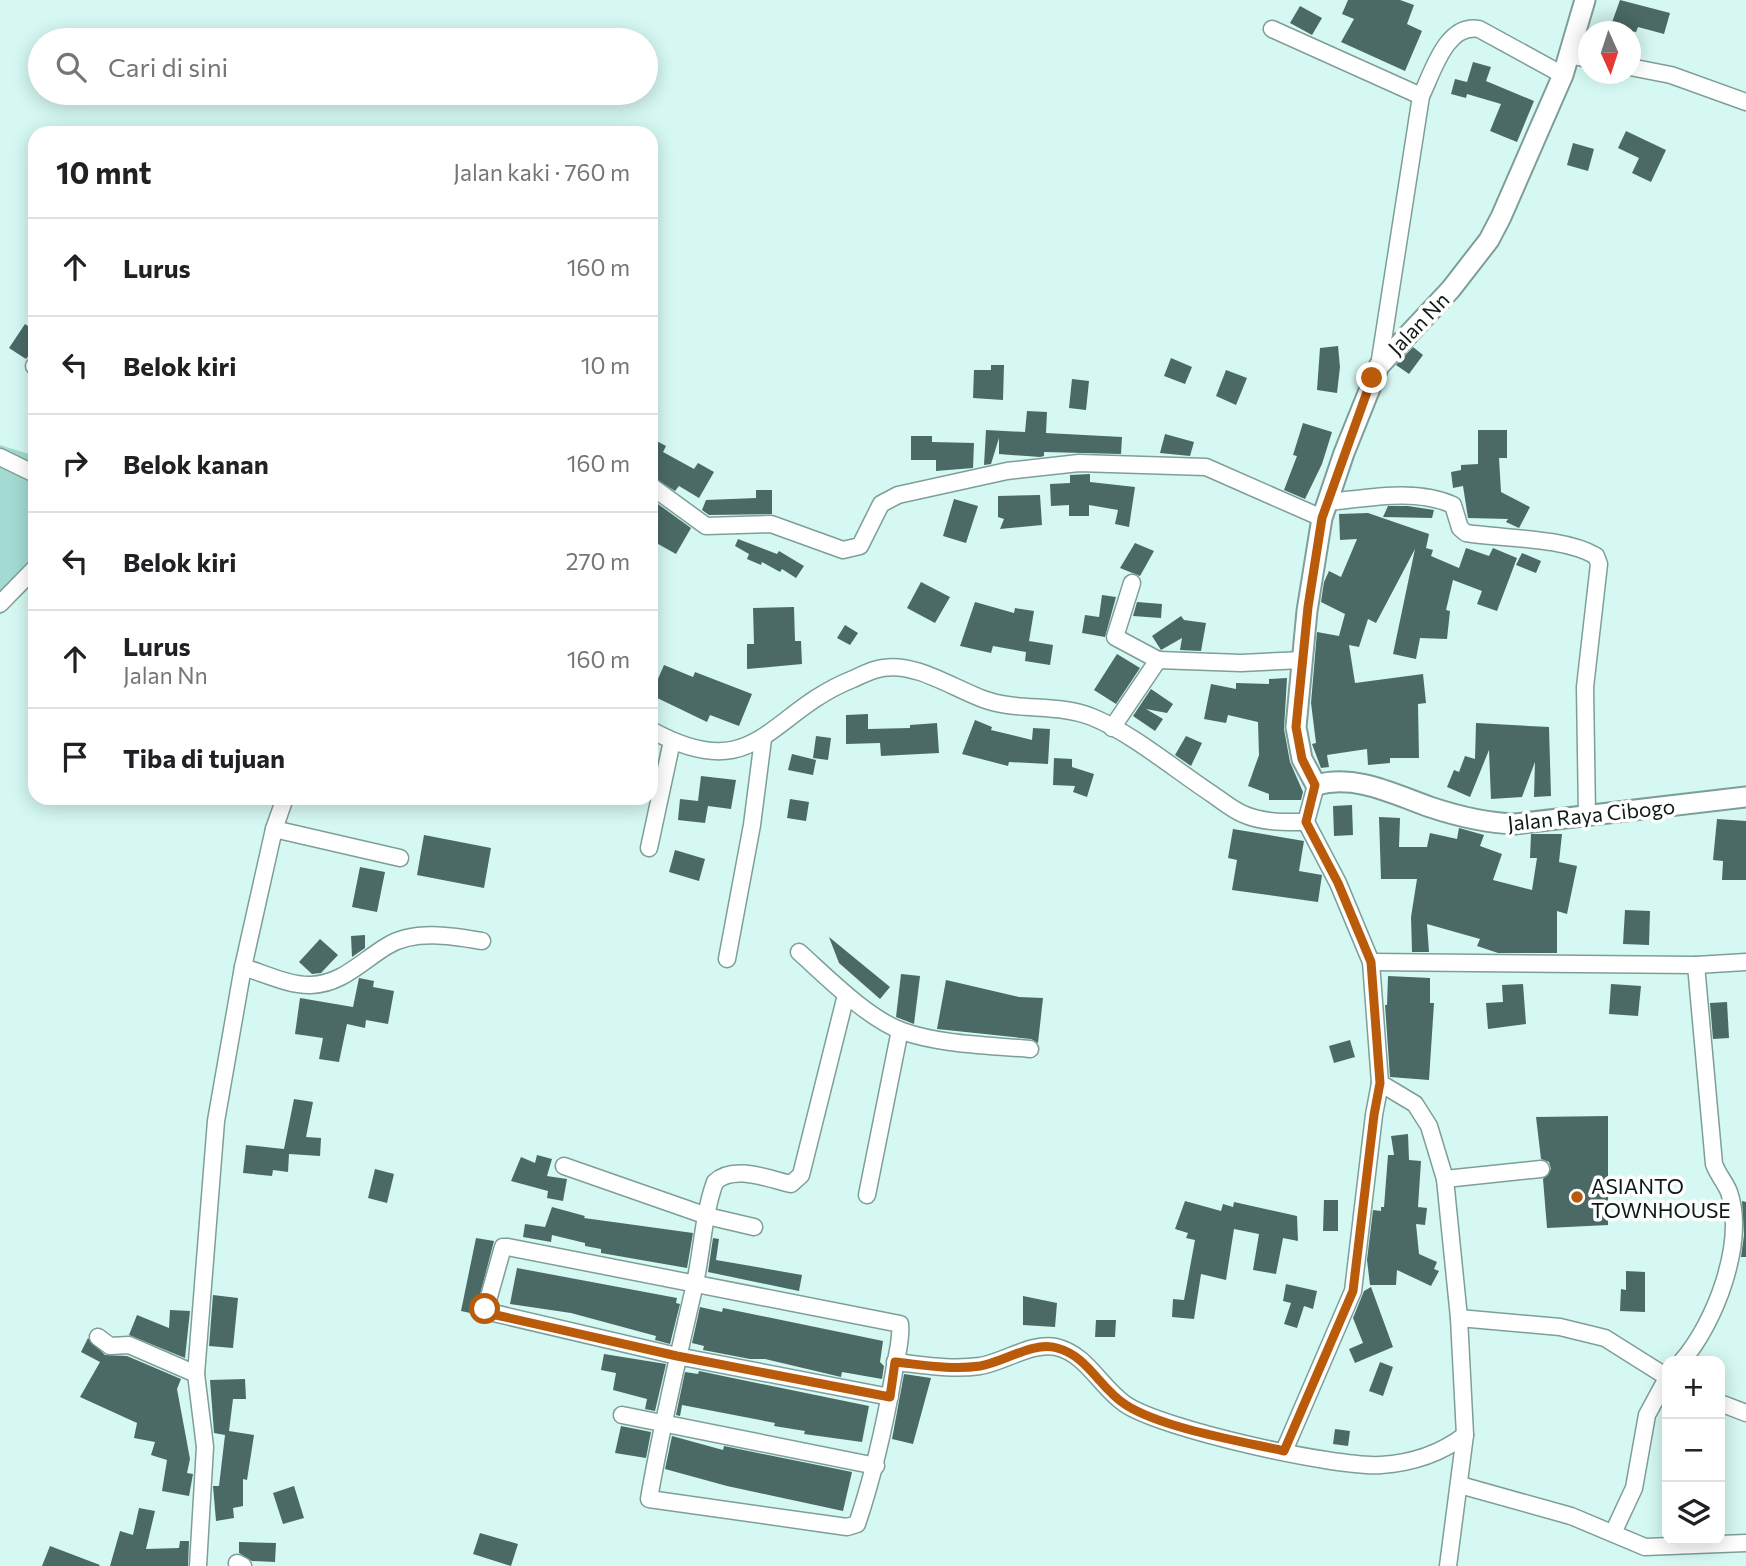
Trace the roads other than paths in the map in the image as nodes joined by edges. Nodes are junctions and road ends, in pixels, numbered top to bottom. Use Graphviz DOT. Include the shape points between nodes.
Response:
graph roads {
  1 [pos="1585,0"];
  2 [pos="1583,21"];
  3 [pos="1272,29"];
  4 [pos="1578,58"];
  5 [pos="1641,69"];
  6 [pos="1563,75"];
  7 [pos="1421,96"];
  8 [pos="1746,102"];
  9 [pos="1379,366"];
  10 [pos="0,457"];
  11 [pos="28,471"];
  12 [pos="658,491"];
  13 [pos="1326,510"];
  14 [pos="28,575"];
  15 [pos="1132,583"];
  16 [pos="0,604"];
  17 [pos="1158,660"];
  18 [pos="1303,660"];
  19 [pos="1112,728"];
  20 [pos="658,734"];
  21 [pos="764,739"];
  22 [pos="672,741"];
  23 [pos="1315,785"];
  24 [pos="1746,797"];
  25 [pos="283,805"];
  26 [pos="1587,816"];
  27 [pos="1306,822"];
  28 [pos="274,829"];
  29 [pos="649,848"];
  30 [pos="400,858"];
  31 [pos="482,941"];
  32 [pos="799,952"];
  33 [pos="727,960"];
  34 [pos="1371,962"];
  35 [pos="1746,962"];
  36 [pos="1696,965"];
  37 [pos="243,967"];
  38 [pos="846,995"];
  39 [pos="900,1030"];
  40 [pos="1030,1049"];
  41 [pos="1380,1083"];
  42 [pos="564,1166"];
  43 [pos="1541,1169"];
  44 [pos="1445,1180"];
  45 [pos="867,1195"];
  46 [pos="707,1216"];
  47 [pos="754,1227"];
  48 [pos="695,1285"];
  49 [pos="1460,1318"];
  50 [pos="98,1337"];
  51 [pos="677,1356"];
  52 [pos="1686,1356"];
  53 [pos="895,1362"];
  54 [pos="196,1374"];
  55 [pos="1662,1375"];
  56 [pos="1662,1387"];
  57 [pos="890,1397"];
  58 [pos="1725,1405"];
  59 [pos="1746,1413"];
  60 [pos="622,1415"];
  61 [pos="662,1423"];
  62 [pos="1465,1435"];
  63 [pos="1284,1451"];
  64 [pos="876,1466"];
  65 [pos="1460,1485"];
  66 [pos="1613,1533"];
  67 [pos="1746,1543"];
  68 [pos="198,1566"];
  69 [pos="1448,1566"];
  1 -- 2 [label="street, Jalan Nn"];
  3 -- 7 [label="street"];
  4 -- 6 [label="street, Jalan Nn"];
  5 -- 8 [label="street"];
  6 -- 7 [label="street" via="1470,27 1453,35"];
  6 -- 9 [label="street, Jalan Nn" via="1489,240 1451,289"];
  7 -- 9 [label="street"];
  9 -- 13 [label="street, Jalan Nn" via="1359,409"];
  10 -- 11 [label="street"];
  12 -- 13 [label="street" via="706,526 782,526 843,550 860,546 888,499 1040,466 1191,464"];
  13 -- 18 [label="street, Jalan Nn"];
  13 -- 26 [label="street" via="1410,496 1446,501 1456,509 1460,528 1466,533 1558,544 1596,556 1599,564 1585,687"];
  14 -- 16 [label="street"];
  15 -- 17 [label="street" via="1115,637"];
  17 -- 18 [label="street"];
  17 -- 19 [label="street"];
  18 -- 23 [label="street, Jalan Nn" via="1296,727 1302,759"];
  19 -- 21 [label="street" via="1091,717 1042,706 1004,705 930,676 883,667 811,700"];
  19 -- 27 [label="street" via="1242,814 1277,822"];
  20 -- 22 [label="street"];
  21 -- 22 [label="street" via="725,752"];
  21 -- 33 [label="street"];
  22 -- 29 [label="street"];
  23 -- 26 [label="street, Jalan Raya Cibogo" via="1370,785 1449,813 1494,823"];
  23 -- 27 [label="street"];
  24 -- 26 [label="street, Jalan Raya Cibogo"];
  25 -- 28 [label="street"];
  27 -- 34 [label="street"];
  28 -- 30 [label="street"];
  28 -- 37 [label="street"];
  31 -- 37 [label="street" via="449,935 411,937 387,945 350,972 308,986"];
  32 -- 38 [label="street"];
  34 -- 36 [label="street"];
  34 -- 41 [label="street"];
  35 -- 36 [label="street"];
  36 -- 52 [label="street" via="1714,1164 1729,1192 1734,1219 1733,1268"];
  37 -- 54 [label="street" via="216,1121"];
  38 -- 39 [label="street"];
  38 -- 46 [label="street" via="801,1175 791,1184 726,1174 715,1182"];
  39 -- 40 [label="street" via="943,1041"];
  39 -- 45 [label="street"];
  41 -- 44 [label="street" via="1412,1100 1429,1126"];
  41 -- 63 [label="street" via="1353,1291"];
  42 -- 46 [label="street"];
  43 -- 44 [label="street"];
  44 -- 49 [label="street"];
  46 -- 47 [label="street"];
  46 -- 48 [label="street"];
  48 -- 51 [label="street"];
  48 -- 51 [label="street" via="506,1247 485,1309"];
  48 -- 53 [label="street" via="900,1324"];
  49 -- 55 [label="street" via="1560,1327 1605,1338"];
  49 -- 62 [label="street"];
  50 -- 54 [label="street" via="110,1346 129,1345"];
  51 -- 57 [label="street"];
  51 -- 61 [label="street"];
  53 -- 57 [label="street"];
  53 -- 63 [label="street" via="955,1369 1054,1347 1071,1352 1126,1406 1185,1428"];
  54 -- 68 [label="street" via="205,1447"];
  56 -- 66 [label="street" via="1647,1415 1634,1488"];
  57 -- 64 [label="street"];
  58 -- 59 [label="street"];
  60 -- 61 [label="street"];
  61 -- 64 [label="street"];
  61 -- 64 [label="street" via="649,1499 852,1527 857,1524"];
  62 -- 63 [label="street" via="1444,1451 1381,1465 1325,1461"];
  62 -- 65 [label="street"];
  65 -- 66 [label="street"];
  65 -- 69 [label="street"];
  66 -- 67 [label="street" via="1646,1547"];
}
